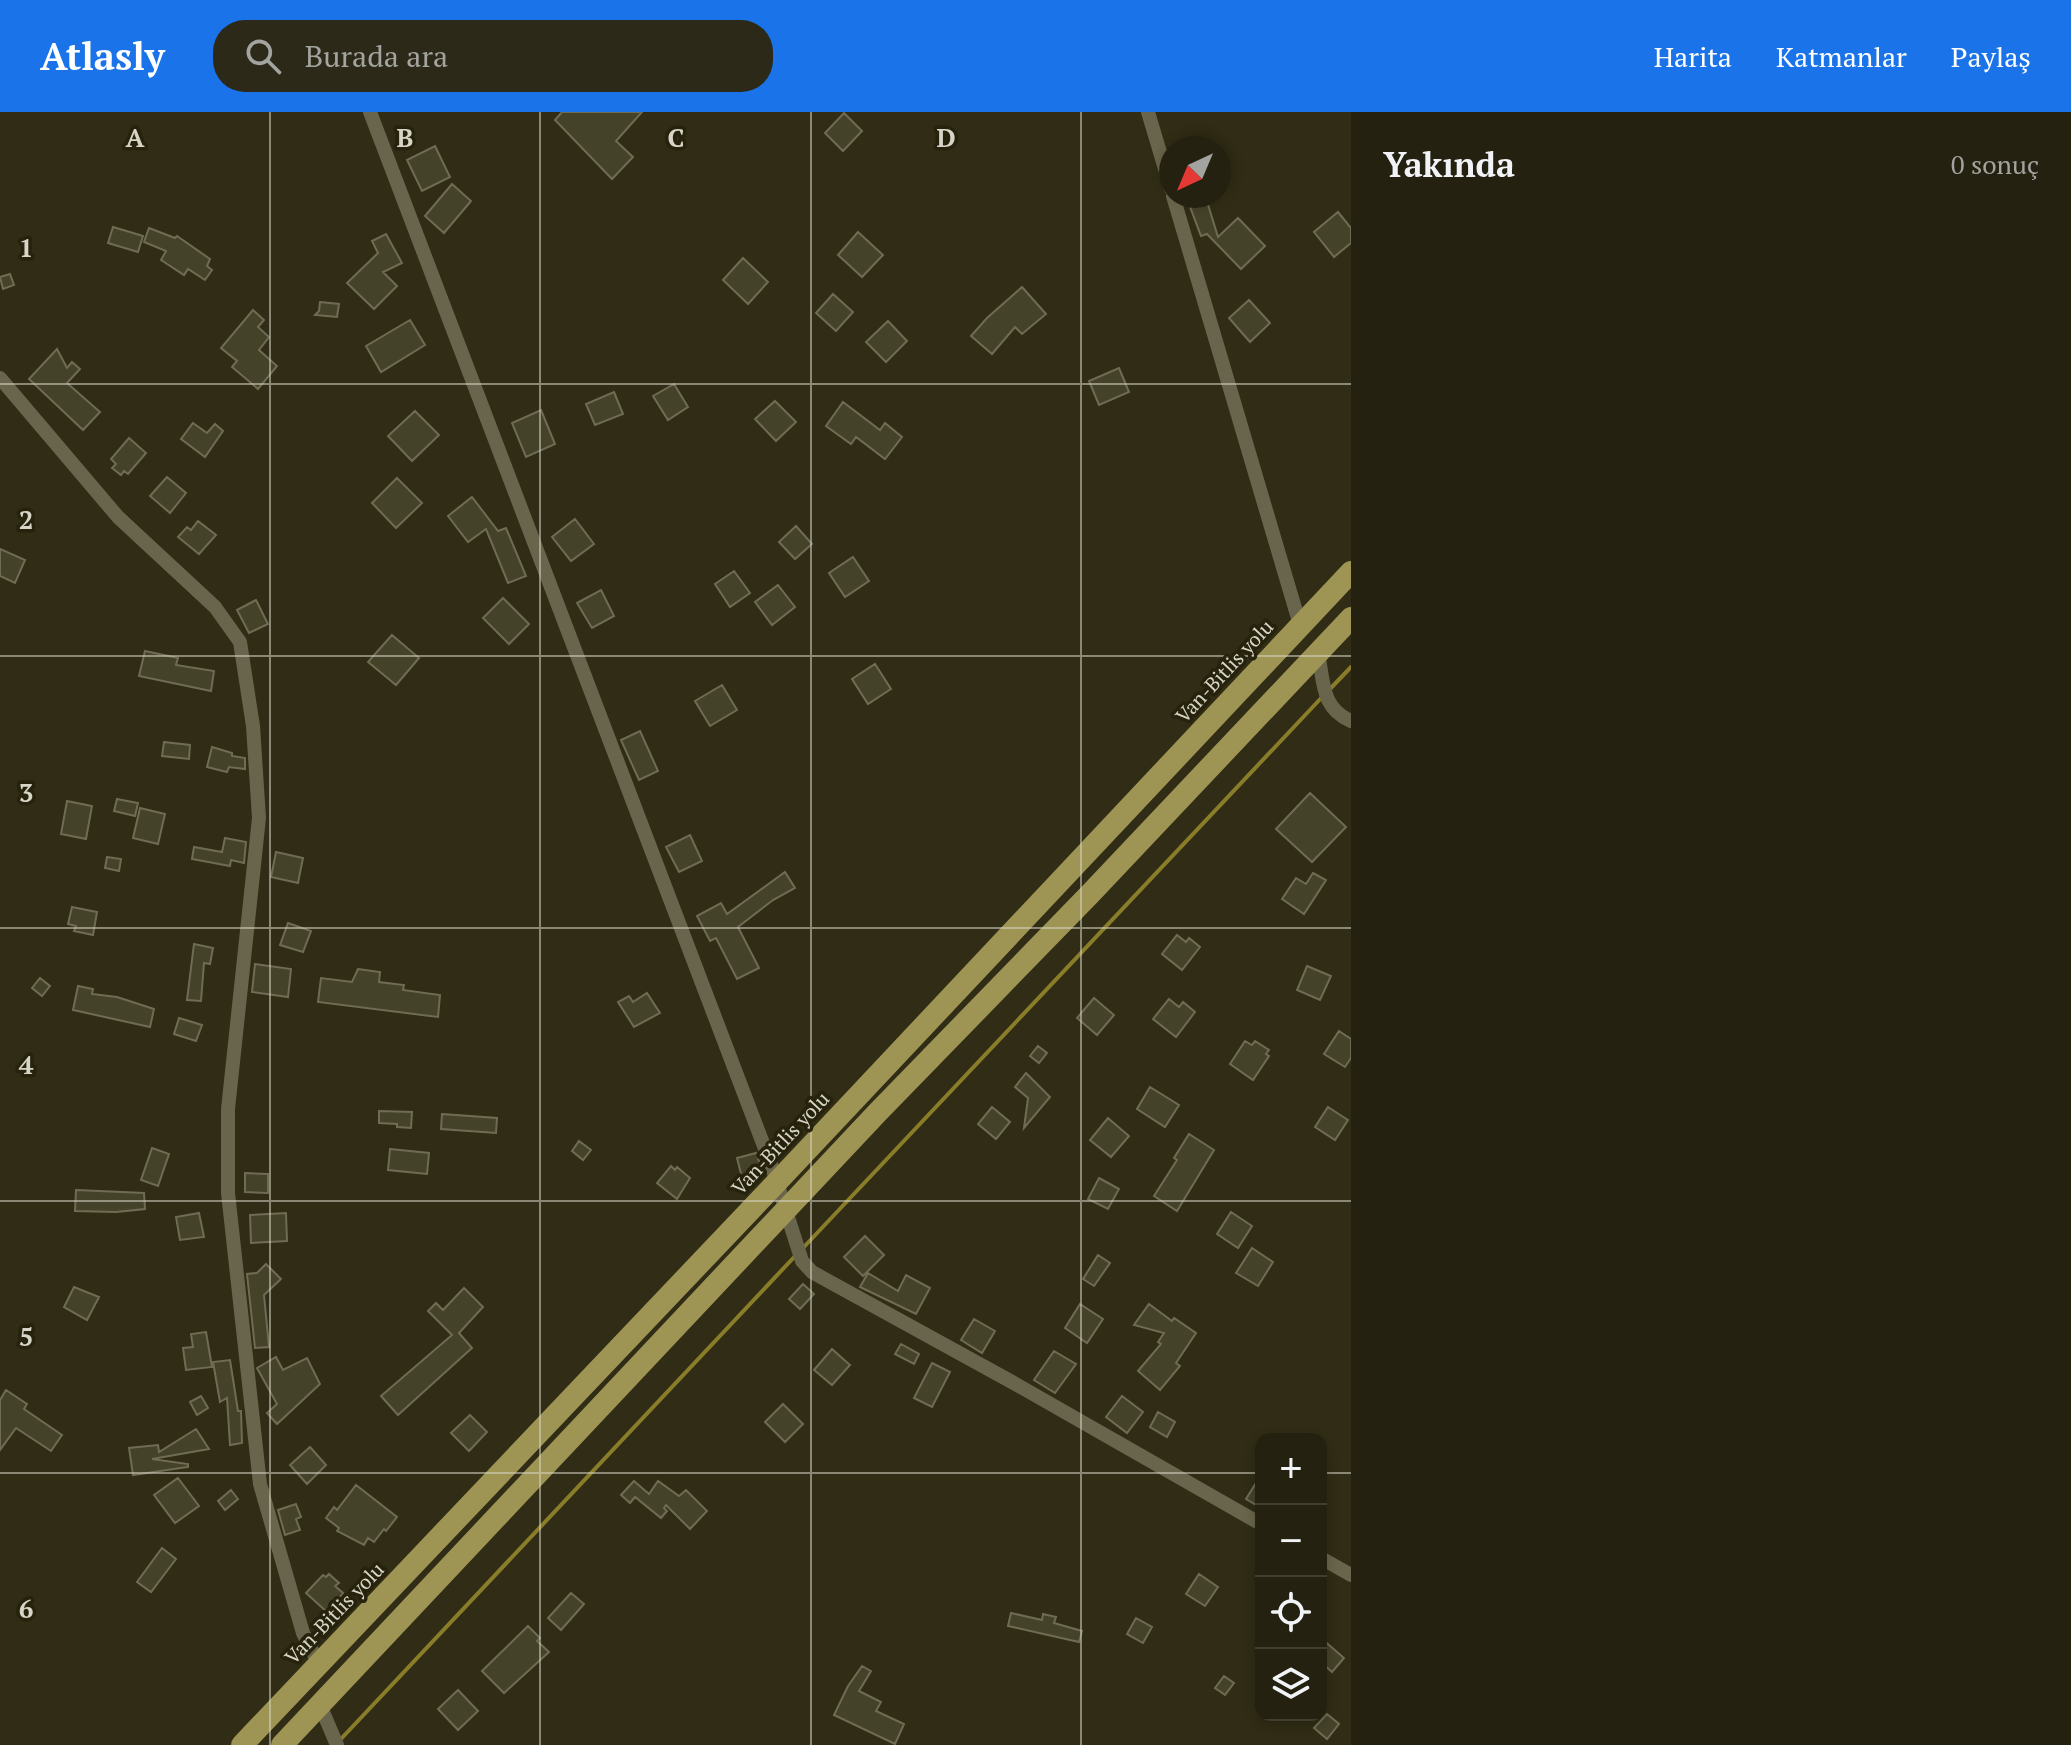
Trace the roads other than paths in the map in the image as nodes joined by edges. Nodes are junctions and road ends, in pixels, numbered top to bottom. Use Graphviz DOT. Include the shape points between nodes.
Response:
graph roads {
  1 [pos="370,112"];
  2 [pos="1148,112"];
  3 [pos="1159,149"];
  4 [pos="1177,208"];
  5 [pos="0,378"];
  6 [pos="1351,572"];
  7 [pos="1351,618"];
  8 [pos="1300,625"];
  9 [pos="1318,653"];
  10 [pos="1340,714"];
  11 [pos="777,1182"];
  12 [pos="787,1210"];
  13 [pos="1255,1521"];
  14 [pos="1327,1561"];
  15 [pos="1351,1575"];
  16 [pos="319,1664"];
  17 [pos="320,1705"];
  18 [pos="242,1745"];
  19 [pos="282,1745"];
  20 [pos="337,1745"];
  1 -- 11 [label="street"];
  2 -- 3 [label="street"];
  4 -- 8 [label="street"];
  5 -- 16 [label="street" via="118,517 215,607 240,642 259,818 228,1109 228,1193 260,1484 303,1633"];
  6 -- 8 [label="highway, Van-Bitlis yolu"];
  7 -- 9 [label="highway"];
  8 -- 11 [label="highway, Van-Bitlis yolu"];
  9 -- 10 [label="street"];
  9 -- 12 [label="highway"];
  11 -- 12 [label="street"];
  11 -- 16 [label="highway, Van-Bitlis yolu"];
  12 -- 13 [label="street" via="807,1267"];
  12 -- 17 [label="highway"];
  14 -- 15 [label="street"];
  16 -- 18 [label="highway, Van-Bitlis yolu"];
  17 -- 19 [label="highway"];
  17 -- 20 [label="street"];
}
